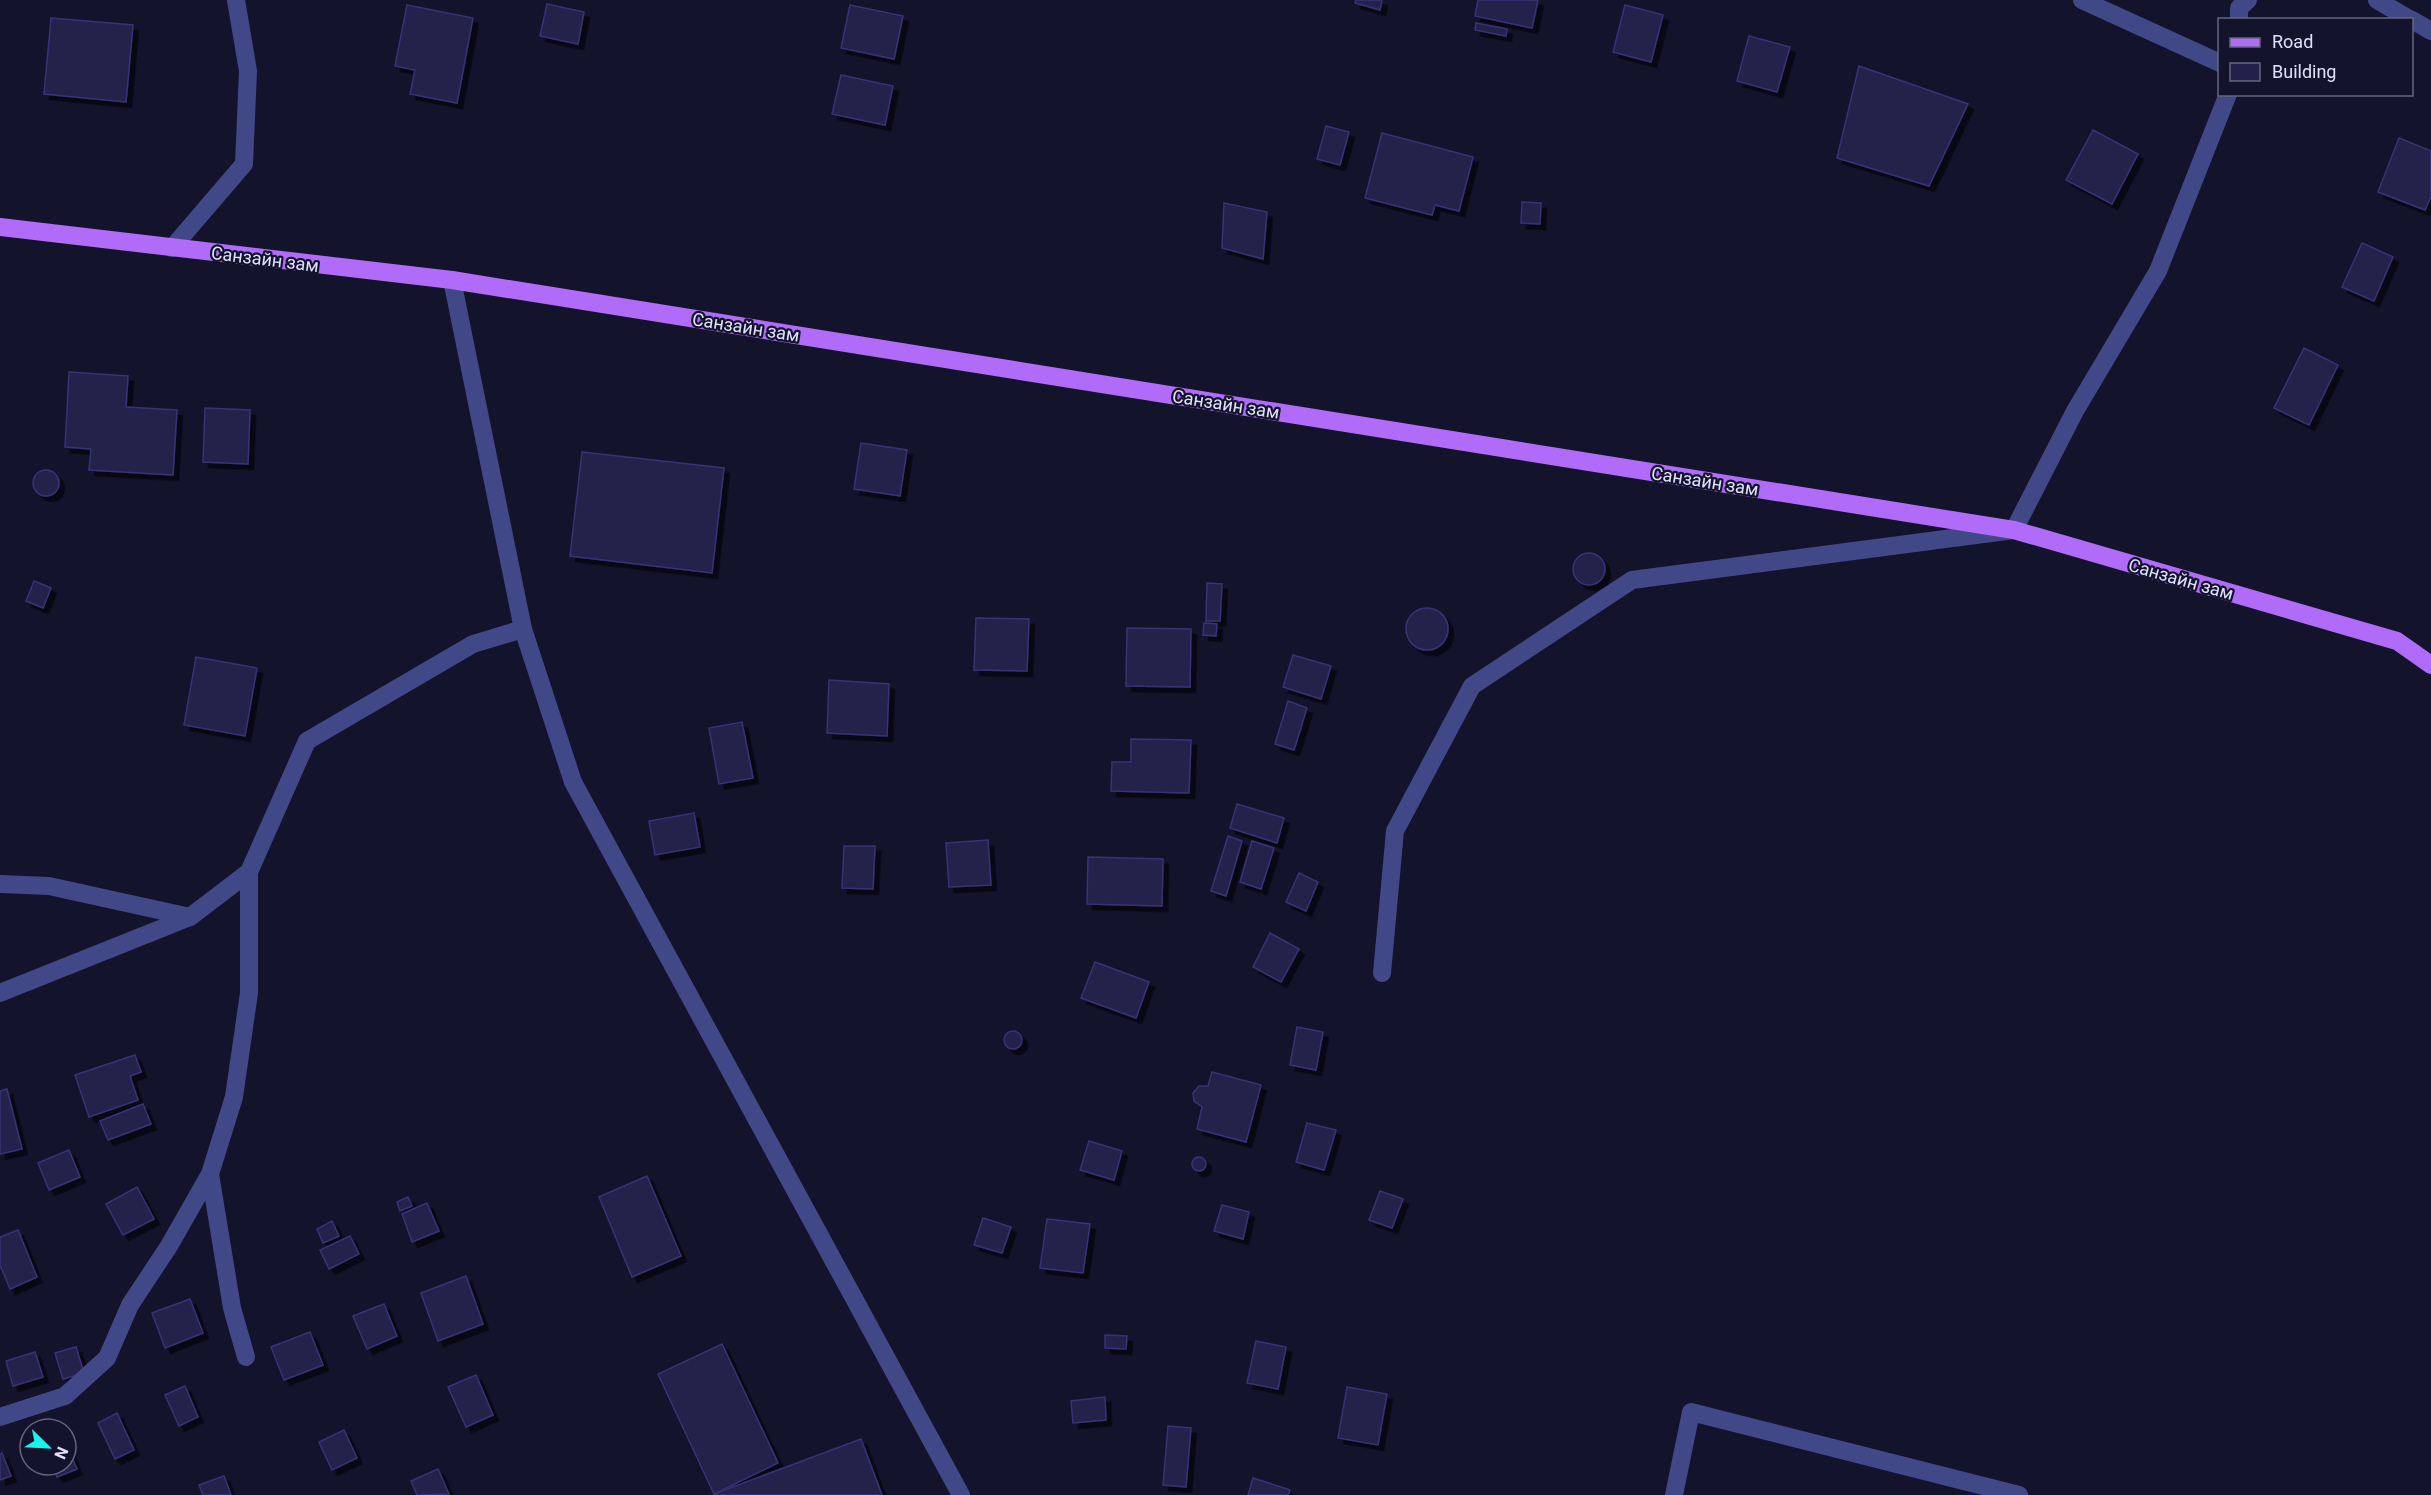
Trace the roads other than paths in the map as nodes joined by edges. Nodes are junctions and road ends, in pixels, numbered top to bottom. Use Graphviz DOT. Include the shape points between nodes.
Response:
graph roads {
  1 [pos="236,0"];
  2 [pos="2082,0"];
  3 [pos="2248,0"];
  4 [pos="2377,0"];
  5 [pos="2239,18"];
  6 [pos="2408,18"];
  7 [pos="2413,21"];
  8 [pos="2431,31"];
  9 [pos="2218,62"];
  10 [pos="2227,96"];
  11 [pos="0,227"];
  12 [pos="172,248"];
  13 [pos="452,280"];
  14 [pos="2014,530"];
  15 [pos="523,629"];
  16 [pos="2431,665"];
  17 [pos="249,872"];
  18 [pos="0,884"];
  19 [pos="190,916"];
  20 [pos="1382,973"];
  21 [pos="0,993"];
  22 [pos="210,1174"];
  23 [pos="246,1358"];
  24 [pos="0,1417"];
  25 [pos="961,1495"];
  26 [pos="1674,1495"];
  27 [pos="2019,1495"];
  1 -- 12 [label="street" via="248,71 244,164"];
  2 -- 9 [label="street"];
  3 -- 5 [label="street" via="2239,8"];
  4 -- 6 [label="street"];
  7 -- 8 [label="street"];
  10 -- 14 [label="street" via="2157,271 2075,411"];
  11 -- 12 [label="main road, Санзайн зам"];
  12 -- 13 [label="main road, Санзайн зам"];
  13 -- 14 [label="main road, Санзайн зам"];
  13 -- 15 [label="street"];
  14 -- 16 [label="main road, Санзайн зам" via="2397,641"];
  14 -- 20 [label="street" via="1632,580 1472,686 1395,831"];
  15 -- 17 [label="street" via="473,644 308,741"];
  15 -- 25 [label="street" via="573,782"];
  17 -- 19 [label="street"];
  17 -- 22 [label="street" via="249,993 234,1097"];
  18 -- 19 [label="street" via="49,886"];
  19 -- 21 [label="street"];
  22 -- 23 [label="street" via="232,1308"];
  22 -- 24 [label="street" via="130,1305 107,1358 65,1396"];
  26 -- 27 [label="street" via="1691,1412"];
}
